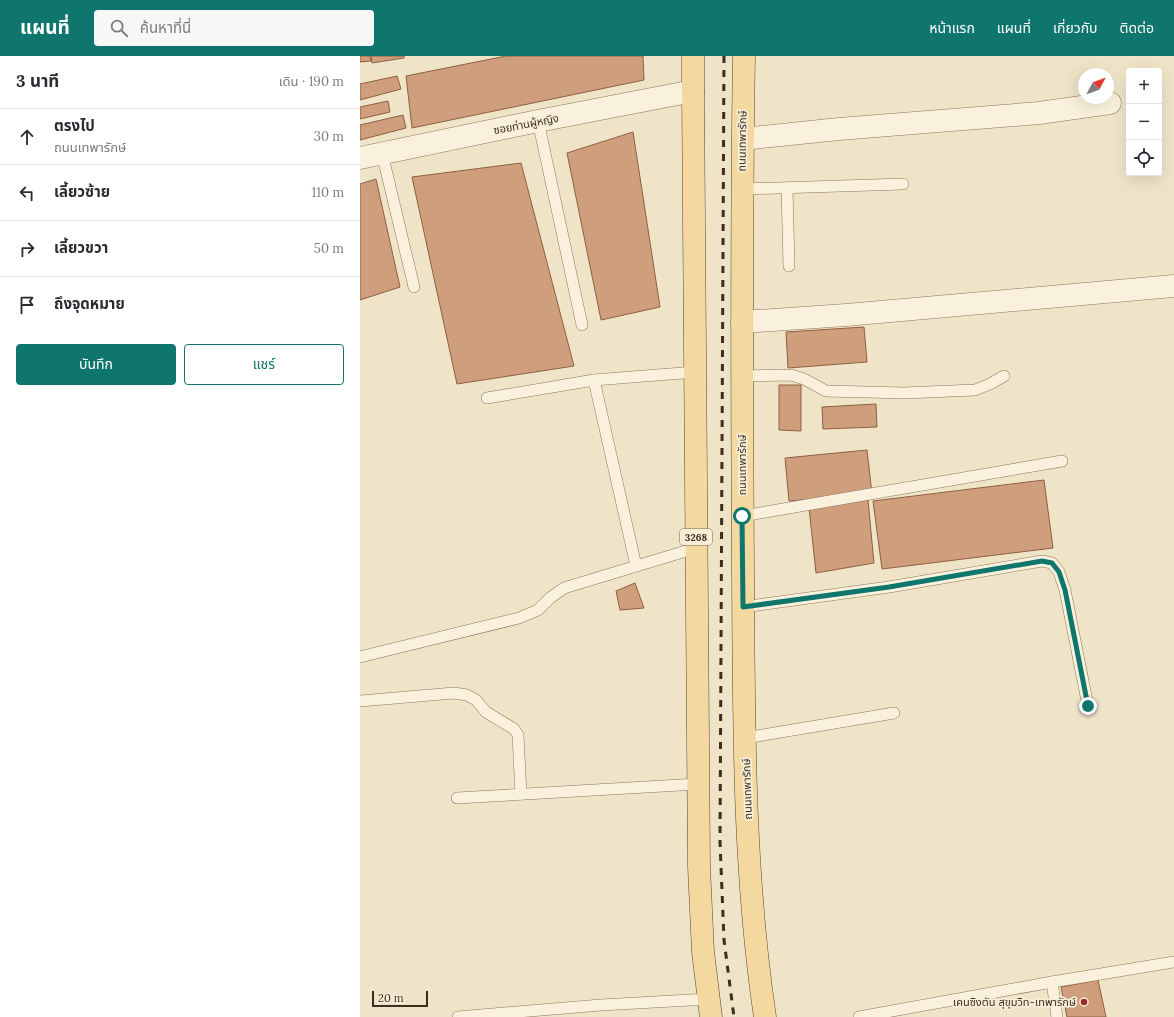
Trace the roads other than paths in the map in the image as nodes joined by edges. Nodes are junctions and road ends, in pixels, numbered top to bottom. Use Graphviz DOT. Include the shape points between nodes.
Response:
graph roads {
  1 [pos="693,56"];
  2 [pos="744,56"];
  3 [pos="693,91"];
  4 [pos="1103,104"];
  5 [pos="538,121"];
  6 [pos="743,139"];
  7 [pos="382,153"];
  8 [pos="360,158"];
  9 [pos="903,184"];
  10 [pos="787,188"];
  11 [pos="742,189"];
  12 [pos="789,266"];
  13 [pos="1174,286"];
  14 [pos="414,287"];
  15 [pos="742,322"];
  16 [pos="582,325"];
  17 [pos="695,372"];
  18 [pos="742,376"];
  19 [pos="1004,376"];
  20 [pos="594,380"];
  21 [pos="487,398"];
  22 [pos="1062,461"];
  23 [pos="742,516"];
  24 [pos="696,548"];
  25 [pos="636,566"];
  26 [pos="743,607"];
  27 [pos="360,656"];
  28 [pos="360,701"];
  29 [pos="1088,706"];
  30 [pos="894,713"];
  31 [pos="745,738"];
  32 [pos="698,784"];
  33 [pos="521,794"];
  34 [pos="457,798"];
  35 [pos="1174,962"];
  36 [pos="1052,982"];
  37 [pos="710,1008"];
  38 [pos="458,1017"];
  39 [pos="765,1017"];
  40 [pos="860,1017"];
  41 [pos="1057,1017"];
  1 -- 3 [label="main road, 3268"];
  2 -- 6 [label="main road, ถนนเทพารักษ์"];
  3 -- 5 [label="street, ซอยท่านผู้หญิง"];
  3 -- 17 [label="main road, 3268"];
  4 -- 6 [label="street" via="1040,113"];
  5 -- 7 [label="street, ซอยท่านผู้หญิง"];
  5 -- 16 [label="lane"];
  6 -- 11 [label="main road, ถนนเทพารักษ์"];
  7 -- 8 [label="street, ซอยท่านผู้หญิง"];
  7 -- 14 [label="lane"];
  9 -- 10 [label="lane"];
  10 -- 11 [label="lane"];
  10 -- 12 [label="lane"];
  11 -- 15 [label="main road, ถนนเทพารักษ์"];
  13 -- 15 [label="street"];
  15 -- 18 [label="main road, ถนนเทพารักษ์"];
  17 -- 20 [label="lane"];
  17 -- 24 [label="main road, 3268"];
  18 -- 19 [label="lane" via="791,375 826,391 904,393 975,390"];
  18 -- 23 [label="main road, ถนนเทพารักษ์"];
  20 -- 21 [label="lane"];
  20 -- 25 [label="lane"];
  22 -- 23 [label="lane"];
  23 -- 26 [label="main road, ถนนเทพารักษ์"];
  24 -- 25 [label="lane"];
  24 -- 32 [label="main road, 3268"];
  25 -- 27 [label="lane" via="564,588 538,610 518,618"];
  26 -- 29 [label="lane" via="889,587 1042,561 1052,563 1059,572 1065,590"];
  26 -- 31 [label="main road, ถนนเทพารักษ์"];
  28 -- 33 [label="lane" via="454,693 467,695 476,700 486,712 514,729 518,735"];
  30 -- 31 [label="lane"];
  31 -- 39 [label="main road, ถนนเทพารักษ์" via="753,920"];
  32 -- 33 [label="lane"];
  32 -- 37 [label="main road, 3268" via="700,910"];
  33 -- 34 [label="lane"];
  35 -- 36 [label="lane"];
  36 -- 40 [label="lane"];
  36 -- 41 [label="lane"];
  37 -- 38 [label="lane" via="601,1005"];
}
